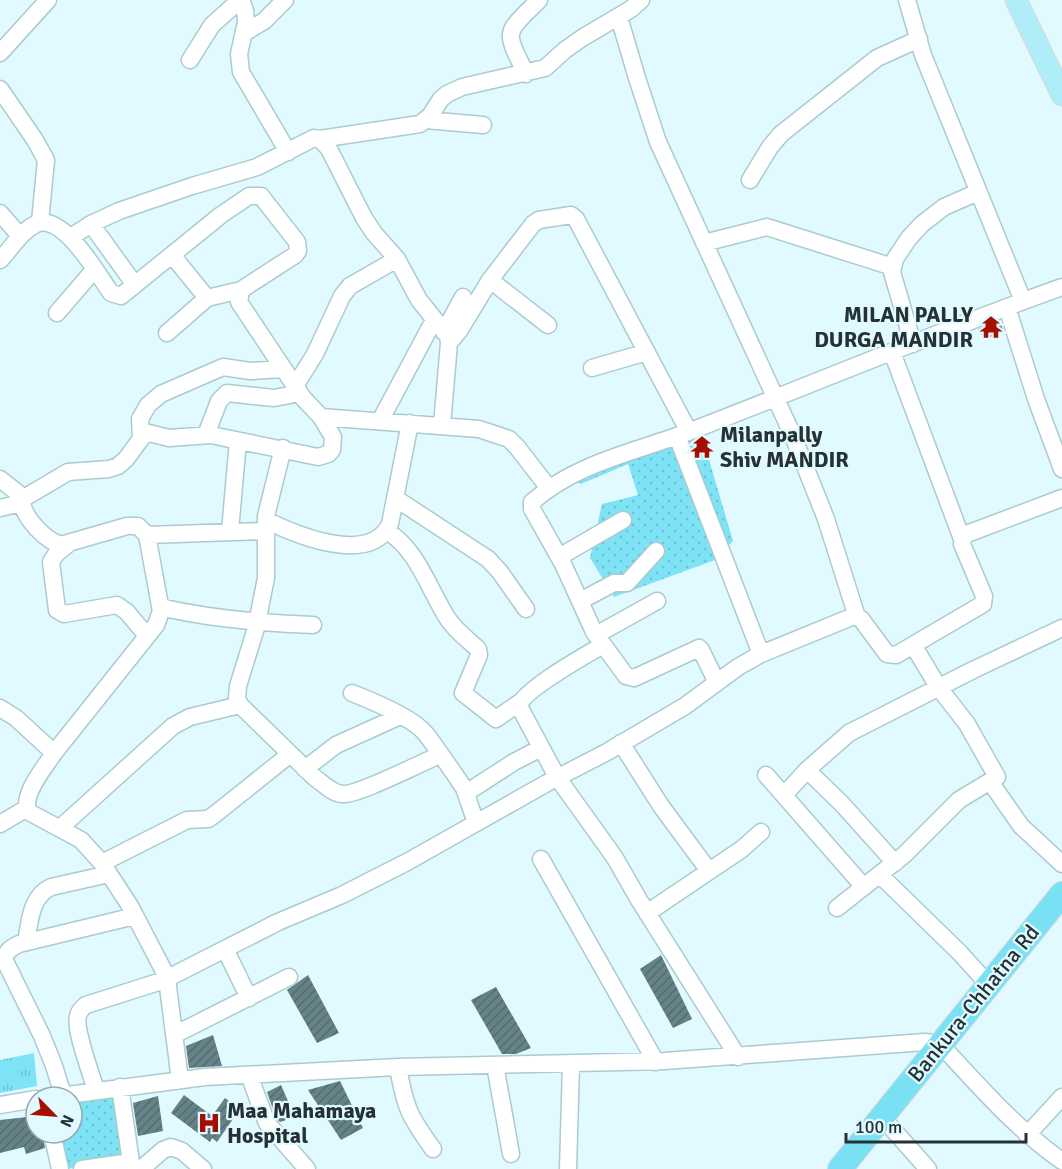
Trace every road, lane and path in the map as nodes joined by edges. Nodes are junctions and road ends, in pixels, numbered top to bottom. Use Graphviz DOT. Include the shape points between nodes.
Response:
graph roads {
  1 [pos="48,0"];
  2 [pos="241,0"];
  3 [pos="285,0"];
  4 [pos="539,0"];
  5 [pos="641,0"];
  6 [pos="907,0"];
  7 [pos="1016,0"];
  8 [pos="619,17"];
  9 [pos="244,33"];
  10 [pos="919,39"];
  11 [pos="0,53"];
  12 [pos="190,60"];
  13 [pos="526,74"];
  14 [pos="0,88"];
  15 [pos="1061,91"];
  16 [pos="426,120"];
  17 [pos="483,125"];
  18 [pos="320,139"];
  19 [pos="288,152"];
  20 [pos="750,180"];
  21 [pos="978,192"];
  22 [pos="0,213"];
  23 [pos="40,222"];
  24 [pos="91,224"];
  25 [pos="71,237"];
  26 [pos="704,243"];
  27 [pos="7,248"];
  28 [pos="172,255"];
  29 [pos="397,260"];
  30 [pos="893,267"];
  31 [pos="94,270"];
  32 [pos="490,280"];
  33 [pos="135,285"];
  34 [pos="1062,287"];
  35 [pos="241,290"];
  36 [pos="463,297"];
  37 [pos="207,298"];
  38 [pos="1015,304"];
  39 [pos="57,313"];
  40 [pos="548,326"];
  41 [pos="442,331"];
  42 [pos="167,333"];
  43 [pos="913,344"];
  44 [pos="646,352"];
  45 [pos="892,352"];
  46 [pos="592,368"];
  47 [pos="284,369"];
  48 [pos="298,390"];
  49 [pos="776,397"];
  50 [pos="321,417"];
  51 [pos="380,421"];
  52 [pos="410,423"];
  53 [pos="442,425"];
  54 [pos="682,434"];
  55 [pos="206,435"];
  56 [pos="141,439"];
  57 [pos="238,441"];
  58 [pos="283,448"];
  59 [pos="1062,469"];
  60 [pos="0,479"];
  61 [pos="548,487"];
  62 [pos="395,498"];
  63 [pos="1062,498"];
  64 [pos="23,501"];
  65 [pos="0,508"];
  66 [pos="623,520"];
  67 [pos="265,526"];
  68 [pos="230,531"];
  69 [pos="387,531"];
  70 [pos="147,535"];
  71 [pos="962,538"];
  72 [pos="67,545"];
  73 [pos="656,551"];
  74 [pos="560,557"];
  75 [pos="657,601"];
  76 [pos="580,602"];
  77 [pos="160,607"];
  78 [pos="526,609"];
  79 [pos="857,616"];
  80 [pos="257,623"];
  81 [pos="313,625"];
  82 [pos="1062,628"];
  83 [pos="147,636"];
  84 [pos="600,640"];
  85 [pos="913,645"];
  86 [pos="761,654"];
  87 [pos="717,683"];
  88 [pos="939,688"];
  89 [pos="352,693"];
  90 [pos="519,703"];
  91 [pos="240,705"];
  92 [pos="0,708"];
  93 [pos="400,716"];
  94 [pos="621,743"];
  95 [pos="541,748"];
  96 [pos="54,753"];
  97 [pos="289,755"];
  98 [pos="442,756"];
  99 [pos="305,770"];
  100 [pos="807,770"];
  101 [pos="766,775"];
  102 [pos="557,777"];
  103 [pos="991,783"];
  104 [pos="466,792"];
  105 [pos="784,795"];
  106 [pos="27,808"];
  107 [pos="476,823"];
  108 [pos="0,825"];
  109 [pos="60,828"];
  110 [pos="761,832"];
  111 [pos="541,859"];
  112 [pos="895,863"];
  113 [pos="1062,864"];
  114 [pos="105,868"];
  115 [pos="709,872"];
  116 [pos="880,874"];
  117 [pos="864,887"];
  118 [pos="1062,894"];
  119 [pos="837,908"];
  120 [pos="647,913"];
  121 [pos="135,916"];
  122 [pos="26,942"];
  123 [pos="225,949"];
  124 [pos="289,977"];
  125 [pos="168,979"];
  126 [pos="988,984"];
  127 [pos="249,998"];
  128 [pos="174,1035"];
  129 [pos="940,1044"];
  130 [pos="738,1057"];
  131 [pos="656,1062"];
  132 [pos="571,1064"];
  133 [pos="495,1065"];
  134 [pos="398,1067"];
  135 [pos="249,1075"];
  136 [pos="180,1080"];
  137 [pos="56,1085"];
  138 [pos="120,1087"];
  139 [pos="96,1091"];
  140 [pos="84,1093"];
  141 [pos="1062,1097"];
  142 [pos="24,1101"];
  143 [pos="0,1105"];
  144 [pos="882,1117"];
  145 [pos="1027,1135"];
  146 [pos="55,1145"];
  147 [pos="433,1149"];
  148 [pos="511,1154"];
  149 [pos="1062,1161"];
  150 [pos="134,1167"];
  151 [pos="60,1169"];
  152 [pos="82,1169"];
  153 [pos="203,1169"];
  154 [pos="307,1169"];
  155 [pos="568,1169"];
  156 [pos="840,1169"];
  157 [pos="928,1169"];
  1 -- 11 [label="street"];
  2 -- 9 [label="street" via="245,10"];
  2 -- 12 [label="street" via="212,26"];
  3 -- 9 [label="street" via="264,21"];
  4 -- 13 [label="street" via="510,33"];
  5 -- 8 [label="street"];
  6 -- 10 [label="street"];
  7 -- 15 [label="main road"];
  8 -- 13 [label="street" via="582,38 545,68"];
  8 -- 26 [label="street" via="650,122"];
  9 -- 19 [label="street" via="241,72"];
  10 -- 20 [label="street" via="877,58 782,134"];
  10 -- 21 [label="street"];
  13 -- 16 [label="street" via="462,87 447,94"];
  14 -- 23 [label="street" via="46,160"];
  16 -- 17 [label="street"];
  16 -- 18 [label="street" via="415,126"];
  18 -- 19 [label="street" via="314,138"];
  18 -- 29 [label="street" via="364,218"];
  19 -- 24 [label="street" via="257,167 119,211"];
  21 -- 30 [label="street" via="944,207 922,224"];
  21 -- 38 [label="street"];
  22 -- 27 [label="street"];
  23 -- 25 [label="street" via="58,226"];
  23 -- 27 [label="street"];
  24 -- 25 [label="street"];
  24 -- 33 [label="street"];
  25 -- 31 [label="street"];
  26 -- 30 [label="street" via="767,227"];
  26 -- 49 [label="street"];
  28 -- 33 [label="street"];
  28 -- 35 [label="street" via="249,196 261,196 297,243 298,251"];
  28 -- 37 [label="street"];
  29 -- 41 [label="street"];
  29 -- 48 [label="street" via="350,286 342,296"];
  30 -- 43 [label="street"];
  31 -- 33 [label="street" via="116,296 126,294"];
  31 -- 39 [label="street"];
  32 -- 40 [label="street"];
  32 -- 41 [label="street" via="459,331"];
  32 -- 44 [label="street" via="533,224 571,215"];
  34 -- 38 [label="street"];
  35 -- 37 [label="street"];
  35 -- 47 [label="street" via="242,307"];
  36 -- 41 [label="street"];
  37 -- 42 [label="street"];
  38 -- 43 [label="street"];
  38 -- 59 [label="street" via="1036,399"];
  41 -- 51 [label="street"];
  41 -- 53 [label="street"];
  43 -- 45 [label="street"];
  44 -- 46 [label="street"];
  44 -- 54 [label="street"];
  45 -- 49 [label="street"];
  45 -- 71 [label="street"];
  47 -- 48 [label="street"];
  47 -- 56 [label="street" via="223,367 161,394 140,419"];
  48 -- 50 [label="street"];
  48 -- 55 [label="street" via="274,398 226,393 219,400"];
  49 -- 54 [label="street"];
  49 -- 79 [label="street" via="825,519"];
  50 -- 51 [label="street"];
  50 -- 58 [label="street" via="333,437 328,454 318,457"];
  51 -- 52 [label="street"];
  52 -- 53 [label="street"];
  52 -- 62 [label="street"];
  53 -- 61 [label="street" via="479,429 509,439"];
  54 -- 61 [label="street" via="602,461"];
  54 -- 86 [label="street"];
  55 -- 56 [label="street" via="169,438 149,433"];
  55 -- 57 [label="street"];
  56 -- 64 [label="street" via="118,466 68,472"];
  57 -- 58 [label="street"];
  57 -- 68 [label="street"];
  58 -- 67 [label="street"];
  60 -- 64 [label="street"];
  61 -- 74 [label="street" via="531,505"];
  62 -- 69 [label="street"];
  62 -- 78 [label="street" via="488,559"];
  63 -- 71 [label="street"];
  64 -- 65 [label="street"];
  64 -- 72 [label="street" via="27,515 50,540"];
  66 -- 74 [label="street"];
  67 -- 68 [label="street"];
  67 -- 69 [label="street" via="341,545 375,541"];
  67 -- 80 [label="street" via="266,578"];
  68 -- 70 [label="street"];
  69 -- 90 [label="street" via="413,557 452,625 478,650 463,693 496,719"];
  70 -- 72 [label="street" via="133,525"];
  70 -- 77 [label="street"];
  71 -- 85 [label="street" via="984,601"];
  72 -- 83 [label="street" via="51,562 57,610 64,614 117,605"];
  73 -- 76 [label="street" via="627,583 614,583"];
  74 -- 76 [label="street"];
  75 -- 84 [label="street"];
  76 -- 84 [label="street"];
  77 -- 80 [label="street"];
  77 -- 83 [label="street" via="160,617"];
  79 -- 85 [label="street" via="887,654 896,655"];
  79 -- 86 [label="street"];
  80 -- 81 [label="street"];
  80 -- 91 [label="street" via="238,687"];
  82 -- 88 [label="street"];
  83 -- 96 [label="street"];
  84 -- 87 [label="street" via="631,679 700,648"];
  84 -- 90 [label="street"];
  85 -- 88 [label="street"];
  86 -- 87 [label="street"];
  87 -- 94 [label="street"];
  88 -- 100 [label="street" via="849,733"];
  88 -- 103 [label="street" via="967,724 997,776"];
  89 -- 93 [label="street"];
  90 -- 95 [label="street"];
  91 -- 97 [label="street"];
  91 -- 109 [label="street" via="190,717 173,726"];
  92 -- 96 [label="street"];
  93 -- 98 [label="street" via="425,732"];
  93 -- 99 [label="street" via="336,746"];
  94 -- 102 [label="street"];
  94 -- 115 [label="street"];
  95 -- 102 [label="street"];
  95 -- 104 [label="street"];
  96 -- 106 [label="street" via="27,796"];
  97 -- 99 [label="street"];
  97 -- 114 [label="street" via="208,819 187,820"];
  98 -- 99 [label="street" via="349,794 326,787"];
  98 -- 104 [label="street"];
  100 -- 105 [label="street"];
  100 -- 112 [label="street"];
  101 -- 105 [label="street"];
  102 -- 107 [label="street"];
  102 -- 120 [label="street" via="595,828"];
  103 -- 112 [label="street" via="959,800"];
  103 -- 113 [label="street" via="1026,832"];
  104 -- 107 [label="street"];
  105 -- 117 [label="street"];
  106 -- 108 [label="street"];
  106 -- 109 [label="street"];
  107 -- 123 [label="street" via="366,884"];
  109 -- 114 [label="street" via="81,840"];
  110 -- 115 [label="street"];
  111 -- 131 [label="street"];
  112 -- 116 [label="street"];
  114 -- 121 [label="street"];
  114 -- 122 [label="street" via="42,891 33,909"];
  115 -- 120 [label="street"];
  116 -- 117 [label="street"];
  116 -- 126 [label="street"];
  117 -- 119 [label="street"];
  118 -- 126 [label="highway, Bankura-Chhatna Rd"];
  120 -- 130 [label="street"];
  121 -- 122 [label="street"];
  121 -- 125 [label="street"];
  122 -- 137 [label="street" via="10,948 4,959 42,1036 54,1066"];
  123 -- 125 [label="street"];
  123 -- 127 [label="street"];
  124 -- 127 [label="street"];
  125 -- 128 [label="street"];
  125 -- 139 [label="street" via="81,1009 79,1031"];
  126 -- 129 [label="highway, Bankura-Chhatna Rd"];
  127 -- 128 [label="street"];
  128 -- 136 [label="street"];
  129 -- 130 [label="street" via="918,1042"];
  129 -- 144 [label="highway, Bankura-Chhatna Rd"];
  129 -- 145 [label="street"];
  130 -- 131 [label="street"];
  131 -- 132 [label="street"];
  132 -- 133 [label="street"];
  132 -- 155 [label="street"];
  133 -- 134 [label="street"];
  133 -- 148 [label="street"];
  134 -- 135 [label="street"];
  134 -- 147 [label="street" via="408,1112"];
  135 -- 136 [label="street"];
  135 -- 154 [label="street" via="267,1123"];
  136 -- 138 [label="street"];
  138 -- 139 [label="street"];
  138 -- 150 [label="street"];
  139 -- 140 [label="street"];
  141 -- 145 [label="street"];
  142 -- 143 [label="street"];
  144 -- 156 [label="highway, Bankura-Chhatna Rd"];
  144 -- 157 [label="street"];
  145 -- 149 [label="street"];
  146 -- 151 [label="street"];
  150 -- 152 [label="street"];
  150 -- 153 [label="street" via="171,1147 182,1150"];
}
